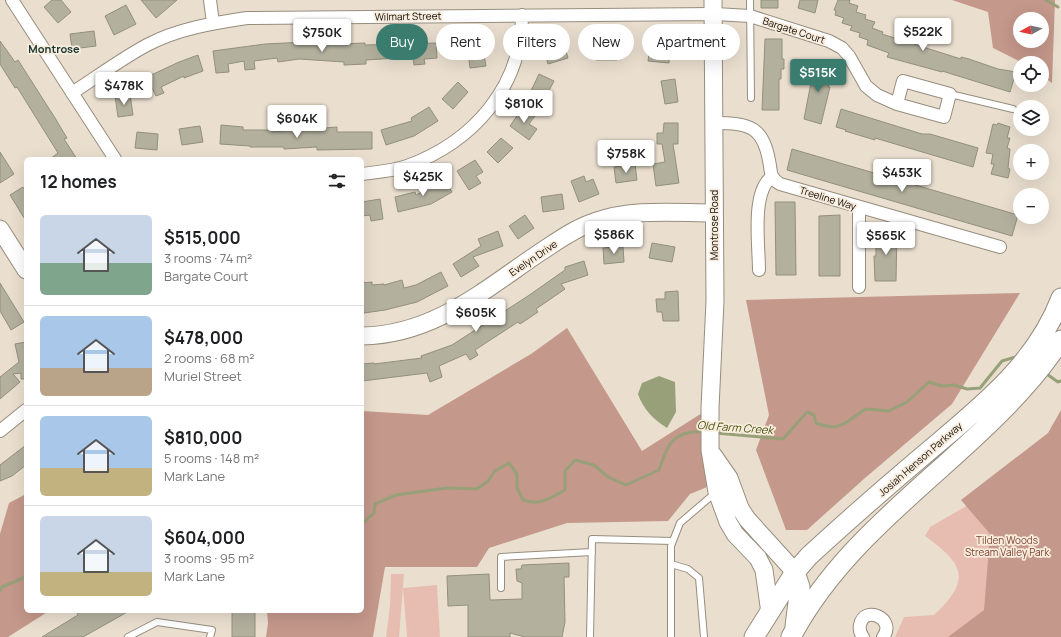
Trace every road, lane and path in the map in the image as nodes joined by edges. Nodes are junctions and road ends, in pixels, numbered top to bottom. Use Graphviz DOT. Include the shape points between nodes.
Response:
graph roads {
  1 [pos="12,0"];
  2 [pos="210,0"];
  3 [pos="750,0"];
  4 [pos="713,7"];
  5 [pos="522,15"];
  6 [pos="750,16"];
  7 [pos="214,23"];
  8 [pos="72,93"];
  9 [pos="950,94"];
  10 [pos="751,98"];
  11 [pos="897,104"];
  12 [pos="1013,109"];
  13 [pos="714,124"];
  14 [pos="114,157"];
  15 [pos="364,174"];
  16 [pos="772,177"];
  17 [pos="859,207"];
  18 [pos="714,213"];
  19 [pos="0,229"];
  20 [pos="1000,248"];
  21 [pos="24,267"];
  22 [pos="759,270"];
  23 [pos="859,287"];
  24 [pos="1061,298"];
  25 [pos="364,336"];
  26 [pos="1051,345"];
  27 [pos="1009,393"];
  28 [pos="24,412"];
  29 [pos="0,431"];
  30 [pos="710,450"];
  31 [pos="717,492"];
  32 [pos="673,541"];
  33 [pos="592,552"];
  34 [pos="671,564"];
  35 [pos="795,572"];
  36 [pos="501,588"];
  37 [pos="770,613"];
  38 [pos="792,636"];
  39 [pos="128,637"];
  40 [pos="210,637"];
  41 [pos="590,637"];
  42 [pos="671,637"];
  43 [pos="704,637"];
  44 [pos="754,637"];
  45 [pos="863,637"];
  46 [pos="883,637"];
  1 -- 8 [label="street"];
  2 -- 7 [label="street"];
  3 -- 6 [label="lane"];
  4 -- 5 [label="street, Wilmart Street"];
  4 -- 6 [label="street, Bargate Court"];
  4 -- 13 [label="street, Montrose Road"];
  5 -- 7 [label="street, Wilmart Street" via="247,18"];
  5 -- 15 [label="street" via="522,33 514,66 486,114 442,150 407,166"];
  6 -- 10 [label="lane"];
  6 -- 11 [label="street, Bargate Court" via="829,41 842,48 866,86 877,95"];
  7 -- 8 [label="street, Wilmart Street" via="177,33 148,45"];
  8 -- 14 [label="street"];
  9 -- 11 [label="street, Bargate Court" via="944,117"];
  9 -- 11 [label="street" via="903,81"];
  9 -- 12 [label="lane"];
  13 -- 16 [label="street" via="747,125 756,130 765,147"];
  13 -- 18 [label="street, Montrose Road"];
  16 -- 17 [label="street, Treeline Way" via="780,184"];
  16 -- 22 [label="street" via="764,184 759,201"];
  17 -- 20 [label="street, Treeline Way"];
  17 -- 23 [label="street"];
  18 -- 25 [label="street, Evelyn Drive" via="628,214 594,222 559,240 455,311 435,321 405,331"];
  18 -- 30 [label="street, Montrose Road" via="715,301"];
  19 -- 21 [label="street"];
  24 -- 26 [label="main road, Josiah Henson Parkway" via="1053,317"];
  26 -- 27 [label="main road, Josiah Henson Parkway"];
  27 -- 35 [label="main road, Josiah Henson Parkway" via="843,524"];
  27 -- 38 [label="main road, Josiah Henson Parkway" via="869,534 832,577"];
  28 -- 29 [label="street"];
  30 -- 31 [label="street, Montrose Road"];
  30 -- 35 [label="street" via="729,478 747,519"];
  31 -- 32 [label="lane" via="680,523"];
  31 -- 37 [label="street, Montrose Road" via="735,534 758,558 764,570"];
  32 -- 33 [label="lane" via="592,539"];
  32 -- 34 [label="lane"];
  33 -- 36 [label="lane" via="502,557"];
  33 -- 41 [label="lane"];
  34 -- 42 [label="lane"];
  34 -- 43 [label="lane" via="688,569 698,578"];
  35 -- 37 [label="main road, Josiah Henson Parkway"];
  35 -- 38 [label="main road" via="799,580 799,599"];
  37 -- 44 [label="main road"];
  39 -- 40 [label="lane" via="157,622 212,630"];
  45 -- 46 [label="street" via="859,630 861,621 873,614 884,621 886,630"];
}
